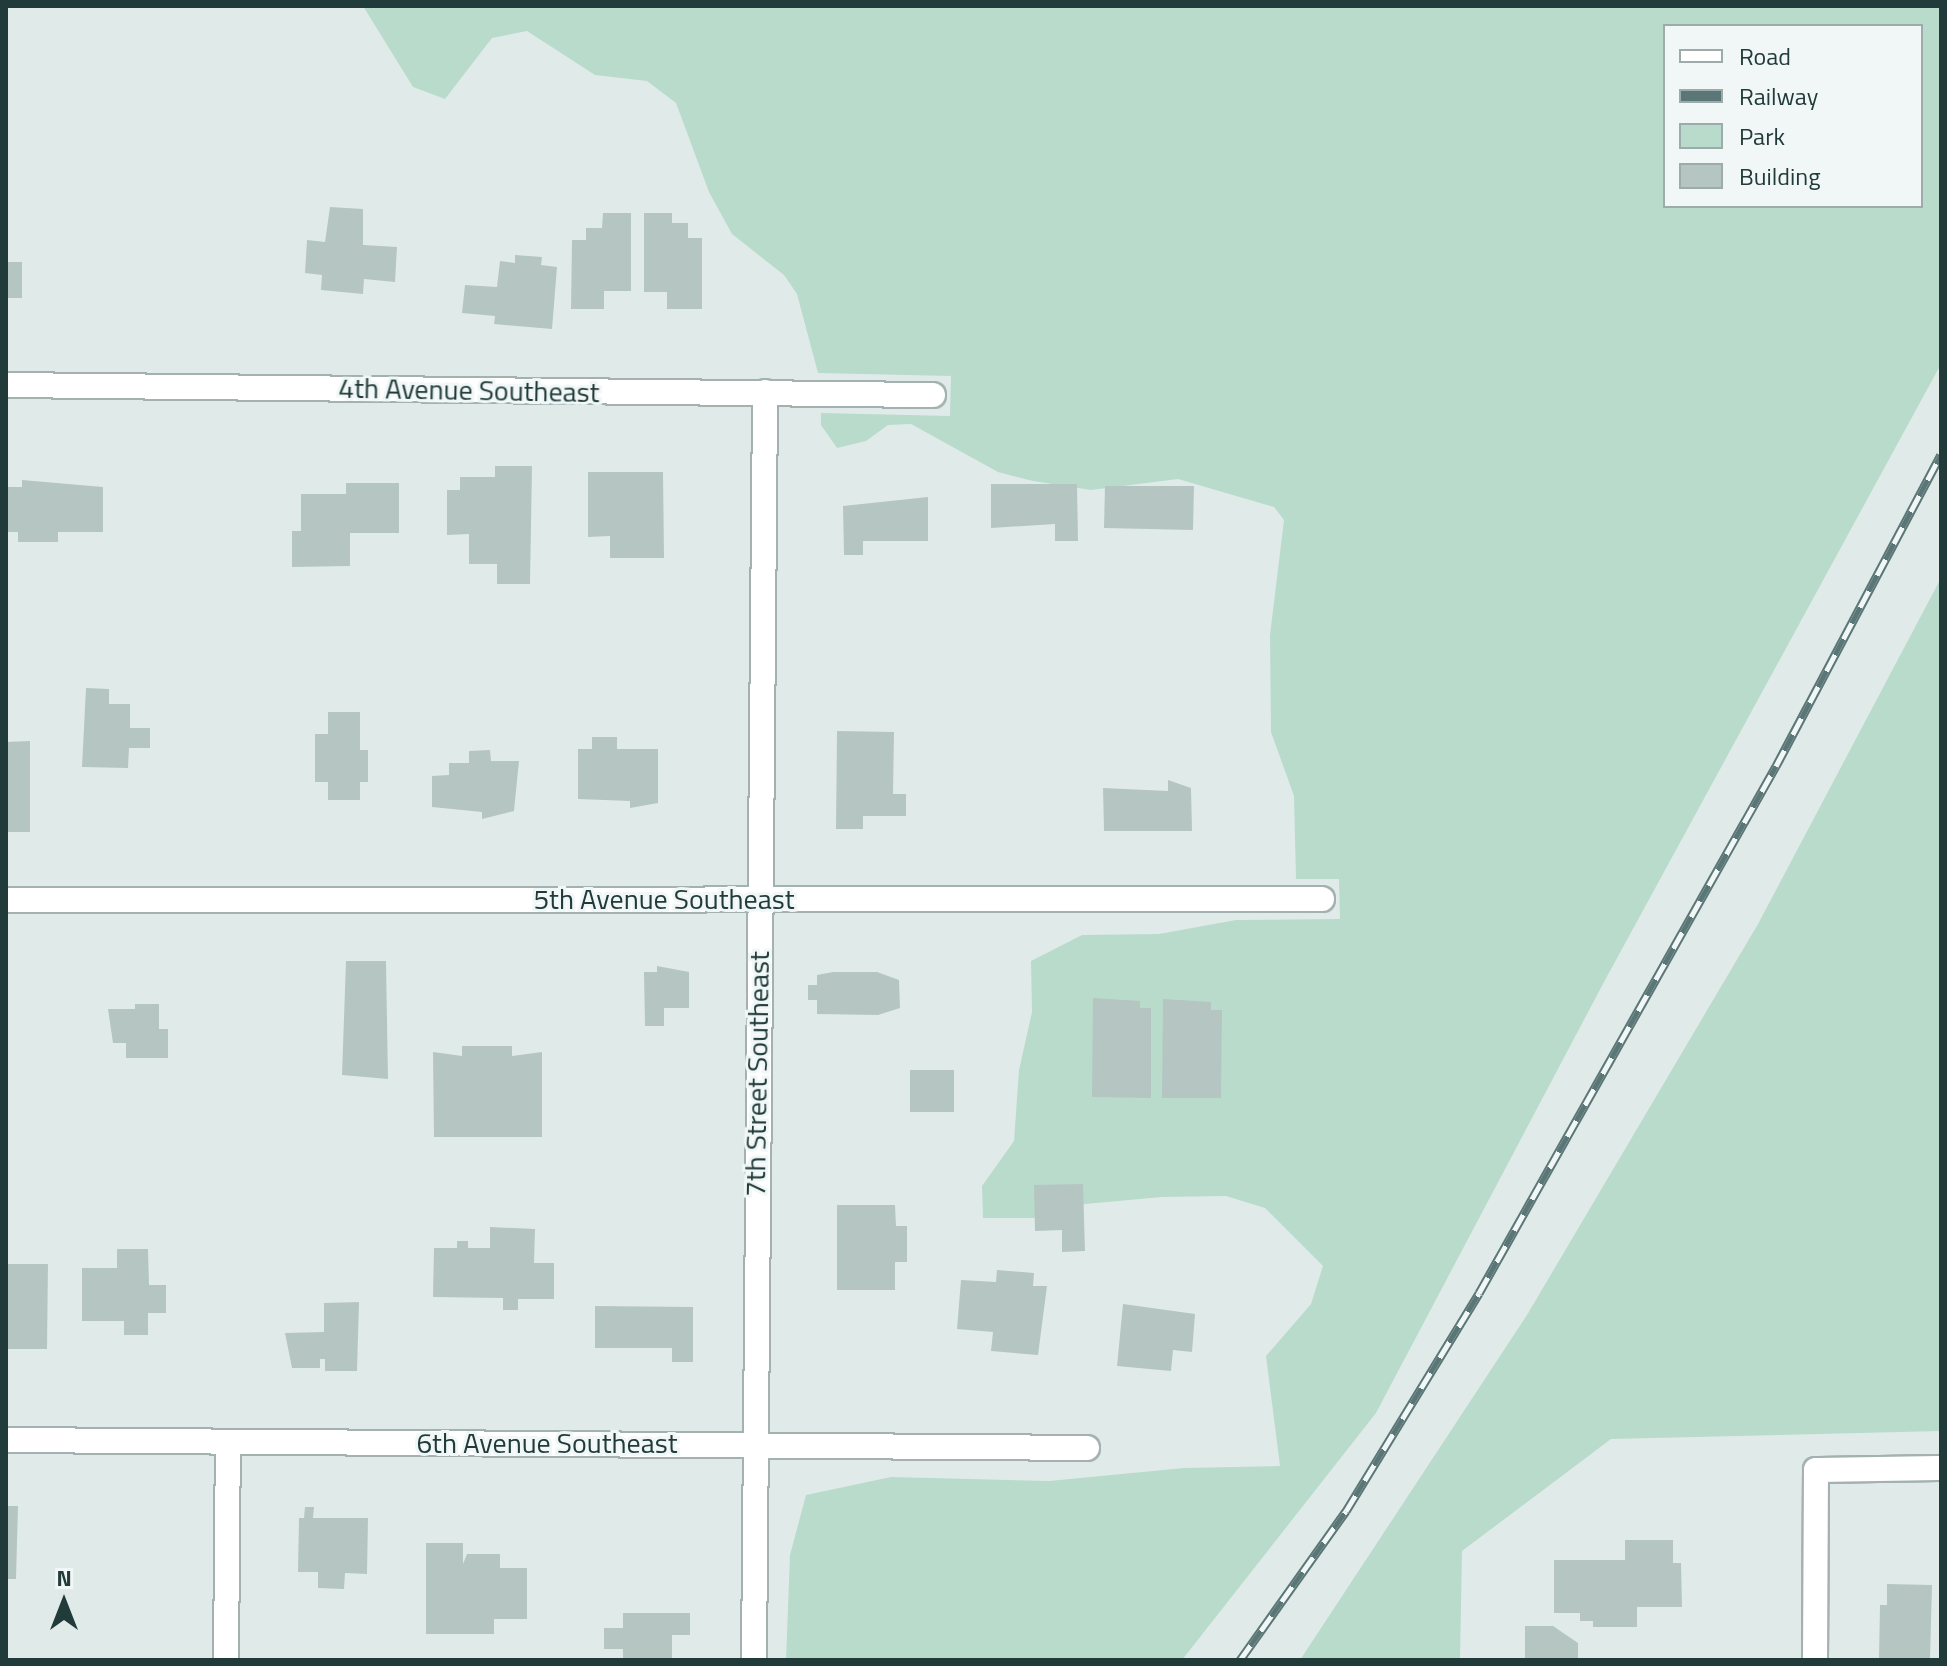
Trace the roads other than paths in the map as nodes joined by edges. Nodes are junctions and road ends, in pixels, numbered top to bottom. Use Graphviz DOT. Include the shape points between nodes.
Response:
graph roads {
  1 [pos="6,385"];
  2 [pos="765,392"];
  3 [pos="933,395"];
  4 [pos="759,899"];
  5 [pos="1322,899"];
  6 [pos="6,900"];
  7 [pos="6,1440"];
  8 [pos="228,1442"];
  9 [pos="754,1444"];
  10 [pos="1087,1448"];
  11 [pos="1941,1468"];
  12 [pos="226,1660"];
  13 [pos="754,1660"];
  14 [pos="1815,1660"];
  1 -- 2 [label="street, 4th Avenue Southeast"];
  2 -- 3 [label="street, 4th Avenue Southeast"];
  2 -- 4 [label="street, 7th Street Southeast"];
  4 -- 5 [label="street, 5th Avenue Southeast"];
  4 -- 6 [label="street, 5th Avenue Southeast"];
  4 -- 9 [label="street, 7th Street Southeast"];
  7 -- 8 [label="street, 6th Avenue Southeast"];
  8 -- 9 [label="street, 6th Avenue Southeast"];
  8 -- 12 [label="street"];
  9 -- 10 [label="street, 6th Avenue Southeast"];
  9 -- 13 [label="street, 7th Street Southeast"];
  11 -- 14 [label="street" via="1816,1470"];
}
